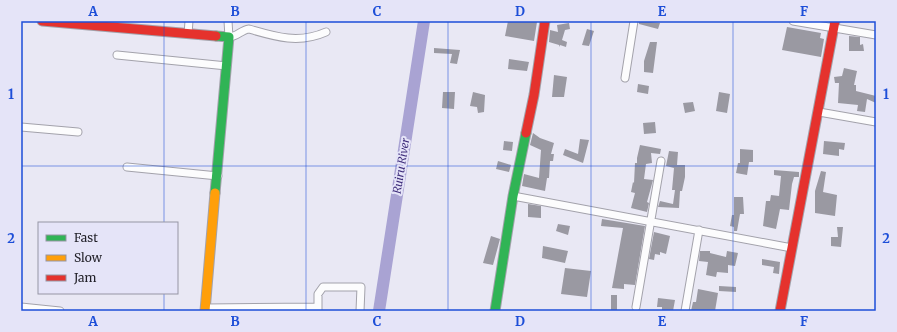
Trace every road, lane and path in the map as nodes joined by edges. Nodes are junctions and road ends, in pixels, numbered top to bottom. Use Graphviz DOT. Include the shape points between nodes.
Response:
graph roads {
  1 [pos="42,21"];
  2 [pos="189,21"];
  3 [pos="228,21"];
  4 [pos="545,21"];
  5 [pos="634,21"];
  6 [pos="793,21"];
  7 [pos="835,24"];
  8 [pos="326,32"];
  9 [pos="188,34"];
  10 [pos="876,35"];
  11 [pos="229,37"];
  12 [pos="117,55"];
  13 [pos="227,66"];
  14 [pos="625,78"];
  15 [pos="819,112"];
  16 [pos="876,122"];
  17 [pos="21,127"];
  18 [pos="78,132"];
  19 [pos="662,161"];
  20 [pos="127,167"];
  21 [pos="218,176"];
  22 [pos="513,196"];
  23 [pos="652,221"];
  24 [pos="699,230"];
  25 [pos="792,248"];
  26 [pos="21,307"];
  27 [pos="636,307"];
  28 [pos="318,309"];
  29 [pos="205,310"];
  30 [pos="60,311"];
  31 [pos="360,311"];
  32 [pos="495,311"];
  33 [pos="685,311"];
  34 [pos="780,311"];
  1 -- 9 [label="street"];
  2 -- 9 [label="street"];
  3 -- 11 [label="street"];
  4 -- 22 [label="street" via="534,94"];
  5 -- 14 [label="street"];
  6 -- 7 [label="street"];
  7 -- 10 [label="street"];
  7 -- 15 [label="street"];
  8 -- 11 [label="street" via="303,40 245,29 234,37"];
  9 -- 11 [label="street"];
  11 -- 13 [label="street"];
  12 -- 13 [label="street"];
  13 -- 21 [label="street"];
  15 -- 16 [label="street"];
  15 -- 25 [label="street"];
  17 -- 18 [label="street"];
  19 -- 23 [label="street"];
  20 -- 21 [label="street"];
  21 -- 29 [label="street"];
  22 -- 23 [label="street"];
  22 -- 32 [label="street"];
  23 -- 24 [label="street"];
  23 -- 27 [label="street"];
  24 -- 25 [label="street"];
  24 -- 33 [label="street"];
  25 -- 34 [label="street"];
  26 -- 30 [label="street"];
  28 -- 29 [label="street"];
  28 -- 31 [label="street" via="318,294 324,287 360,287"];
}
